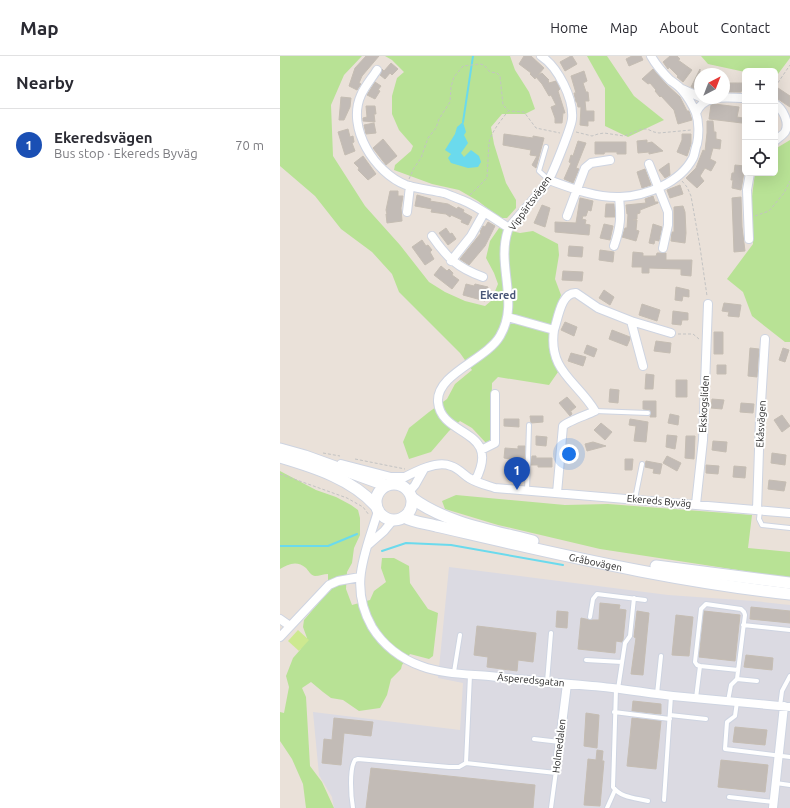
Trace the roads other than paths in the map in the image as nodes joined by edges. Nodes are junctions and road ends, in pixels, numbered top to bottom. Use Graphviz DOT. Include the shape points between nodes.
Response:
graph roads {
  1 [pos="541,56"];
  2 [pos="652,56"];
  3 [pos="377,70"];
  4 [pos="682,89"];
  5 [pos="694,94"];
  6 [pos="730,98"];
  7 [pos="742,98"];
  8 [pos="700,104"];
  9 [pos="778,107"];
  10 [pos="696,113"];
  11 [pos="778,138"];
  12 [pos="546,147"];
  13 [pos="610,160"];
  14 [pos="649,164"];
  15 [pos="749,176"];
  16 [pos="549,180"];
  17 [pos="408,185"];
  18 [pos="658,187"];
  19 [pos="576,190"];
  20 [pos="619,197"];
  21 [pos="407,212"];
  22 [pos="484,213"];
  23 [pos="567,216"];
  24 [pos="509,228"];
  25 [pos="432,236"];
  26 [pos="749,239"];
  27 [pos="614,246"];
  28 [pos="663,248"];
  29 [pos="451,260"];
  30 [pos="483,277"];
  31 [pos="708,304"];
  32 [pos="508,317"];
  33 [pos="631,322"];
  34 [pos="554,330"];
  35 [pos="671,334"];
  36 [pos="765,339"];
  37 [pos="643,366"];
  38 [pos="495,394"];
  39 [pos="595,411"];
  40 [pos="648,413"];
  41 [pos="529,426"];
  42 [pos="280,449"];
  43 [pos="481,450"];
  44 [pos="304,456"];
  45 [pos="280,457"];
  46 [pos="642,464"];
  47 [pos="424,469"];
  48 [pos="405,478"];
  49 [pos="475,481"];
  50 [pos="389,484"];
  51 [pos="527,491"];
  52 [pos="557,493"];
  53 [pos="411,495"];
  54 [pos="635,499"];
  55 [pos="696,504"];
  56 [pos="377,508"];
  57 [pos="759,510"];
  58 [pos="790,513"];
  59 [pos="404,517"];
  60 [pos="393,520"];
  61 [pos="790,528"];
  62 [pos="368,545"];
  63 [pos="360,577"];
  64 [pos="790,584"];
  65 [pos="790,594"];
  66 [pos="634,598"];
  67 [pos="645,600"];
  68 [pos="590,617"];
  69 [pos="280,619"];
  70 [pos="743,625"];
  71 [pos="290,626"];
  72 [pos="790,630"];
  73 [pos="551,633"];
  74 [pos="460,635"];
  75 [pos="280,637"];
  76 [pos="661,656"];
  77 [pos="586,660"];
  78 [pos="622,662"];
  79 [pos="700,666"];
  80 [pos="738,670"];
  81 [pos="454,672"];
  82 [pos="470,675"];
  83 [pos="790,676"];
  84 [pos="737,679"];
  85 [pos="757,681"];
  86 [pos="547,682"];
  87 [pos="567,684"];
  88 [pos="617,688"];
  89 [pos="657,694"];
  90 [pos="671,696"];
  91 [pos="696,698"];
  92 [pos="732,701"];
  93 [pos="785,706"];
  94 [pos="614,712"];
  95 [pos="670,717"];
  96 [pos="706,719"];
  97 [pos="534,739"];
  98 [pos="560,742"];
  99 [pos="558,756"];
  100 [pos="780,756"];
  101 [pos="790,757"];
  102 [pos="466,763"];
  103 [pos="556,773"];
  104 [pos="776,783"];
  105 [pos="790,785"];
  106 [pos="615,790"];
  107 [pos="729,797"];
  108 [pos="664,800"];
  109 [pos="648,801"];
  110 [pos="773,805"];
  111 [pos="353,808"];
  112 [pos="551,808"];
  113 [pos="607,808"];
  1 -- 16 [label="street, Vippärtsvägen" via="548,61 560,78 569,97 572,119"];
  2 -- 4 [label="street" via="655,64"];
  3 -- 17 [label="street" via="360,96 357,115 360,134 376,164 387,175"];
  4 -- 5 [label="street"];
  4 -- 10 [label="street"];
  6 -- 7 [label="street"];
  8 -- 10 [label="street"];
  9 -- 11 [label="street" via="785,115 788,126"];
  10 -- 18 [label="street" via="698,138 693,158 677,177"];
  12 -- 16 [label="lane" via="539,171"];
  13 -- 19 [label="street" via="586,166"];
  14 -- 18 [label="street"];
  15 -- 26 [label="street" via="747,190"];
  16 -- 19 [label="street"];
  16 -- 24 [label="street, Vippärtsvägen"];
  17 -- 21 [label="street"];
  17 -- 22 [label="street" via="445,194 466,202"];
  18 -- 20 [label="street" via="641,194"];
  18 -- 28 [label="street" via="668,212"];
  19 -- 20 [label="street"];
  19 -- 23 [label="street"];
  20 -- 27 [label="street" via="621,217"];
  22 -- 24 [label="street"];
  22 -- 29 [label="street" via="471,236"];
  24 -- 32 [label="street, Vippärtsvägen" via="504,250 509,298"];
  25 -- 29 [label="street"];
  29 -- 30 [label="street" via="466,271"];
  31 -- 55 [label="street, Ekskogsliden" via="703,440"];
  32 -- 34 [label="street"];
  32 -- 43 [label="street, Vippärtsvägen" via="501,334 492,346 449,377 440,390 438,402 441,412 451,423 476,441"];
  33 -- 34 [label="street" via="598,308 573,293 564,301"];
  33 -- 35 [label="street"];
  33 -- 37 [label="street"];
  34 -- 39 [label="street" via="558,364"];
  36 -- 57 [label="street, Ekåsvägen" via="760,419"];
  38 -- 43 [label="street" via="495,443"];
  39 -- 40 [label="lane"];
  39 -- 52 [label="street" via="563,426"];
  41 -- 51 [label="lane"];
  42 -- 44 [label="main road"];
  43 -- 49 [label="street" via="483,462"];
  44 -- 48 [label="street" via="317,457 391,477"];
  44 -- 50 [label="main road"];
  45 -- 56 [label="main road" via="335,477 361,492"];
  46 -- 54 [label="lane"];
  47 -- 48 [label="street, Ekereds Byväg" via="417,470"];
  47 -- 49 [label="street, Ekereds Byväg" via="439,464 450,465"];
  47 -- 53 [label="street"];
  48 -- 50 [label="street, Ekereds Byväg"];
  49 -- 51 [label="street, Ekereds Byväg" via="495,488"];
  50 -- 53 [label="main road" via="402,485"];
  50 -- 56 [label="main road" via="377,494"];
  51 -- 52 [label="street, Ekereds Byväg"];
  52 -- 54 [label="street, Ekereds Byväg"];
  53 -- 59 [label="main road" via="411,509"];
  53 -- 64 [label="main road, Gråbovägen" via="427,508 452,519 573,550 665,568"];
  54 -- 55 [label="street, Ekereds Byväg"];
  55 -- 57 [label="street, Ekereds Byväg"];
  56 -- 60 [label="main road" via="384,518"];
  56 -- 62 [label="street, Äsperedsgatan"];
  57 -- 58 [label="street, Ekereds Byväg"];
  57 -- 61 [label="lane" via="762,525"];
  59 -- 60 [label="main road"];
  59 -- 65 [label="main road, Gråbovägen" via="567,556 662,575"];
  60 -- 62 [label="street, Äsperedsgatan"];
  62 -- 63 [label="street, Äsperedsgatan" via="362,560"];
  63 -- 71 [label="street" via="329,585"];
  63 -- 81 [label="street, Äsperedsgatan" via="361,597 368,618 388,647 411,662"];
  66 -- 67 [label="lane"];
  66 -- 68 [label="lane" via="597,594 593,599"];
  66 -- 78 [label="lane" via="630,636 625,643"];
  69 -- 71 [label="street"];
  70 -- 72 [label="lane"];
  70 -- 79 [label="lane" via="745,615 741,609 706,604 701,609 695,662"];
  70 -- 80 [label="lane"];
  71 -- 75 [label="street"];
  73 -- 86 [label="lane"];
  74 -- 81 [label="lane"];
  76 -- 89 [label="lane"];
  77 -- 78 [label="lane"];
  78 -- 88 [label="lane"];
  79 -- 80 [label="lane"];
  79 -- 91 [label="lane"];
  80 -- 84 [label="lane"];
  81 -- 82 [label="street, Äsperedsgatan"];
  82 -- 86 [label="street, Äsperedsgatan"];
  82 -- 102 [label="lane"];
  83 -- 93 [label="lane" via="782,691"];
  84 -- 85 [label="lane"];
  84 -- 92 [label="lane" via="731,685"];
  86 -- 87 [label="street, Äsperedsgatan"];
  87 -- 88 [label="street, Äsperedsgatan"];
  87 -- 98 [label="street, Holmedalen"];
  88 -- 89 [label="street, Äsperedsgatan"];
  88 -- 94 [label="lane"];
  89 -- 90 [label="street, Äsperedsgatan"];
  90 -- 91 [label="street, Äsperedsgatan"];
  90 -- 95 [label="lane"];
  91 -- 92 [label="street, Äsperedsgatan"];
  92 -- 93 [label="street, Äsperedsgatan"];
  92 -- 100 [label="lane" via="735,716 728,722 725,749"];
  93 -- 100 [label="street"];
  94 -- 95 [label="lane"];
  94 -- 106 [label="lane" via="612,783"];
  95 -- 96 [label="lane"];
  95 -- 108 [label="lane"];
  97 -- 98 [label="lane"];
  98 -- 99 [label="street, Holmedalen"];
  99 -- 103 [label="lane, Holmedalen"];
  100 -- 101 [label="lane"];
  100 -- 104 [label="street"];
  102 -- 103 [label="lane"];
  102 -- 111 [label="lane" via="460,767 449,767 358,758 352,769"];
  103 -- 112 [label="lane, Holmedalen"];
  104 -- 105 [label="lane"];
  104 -- 110 [label="street"];
  106 -- 109 [label="lane" via="623,796"];
  106 -- 113 [label="lane"];
  107 -- 110 [label="lane"];
}
